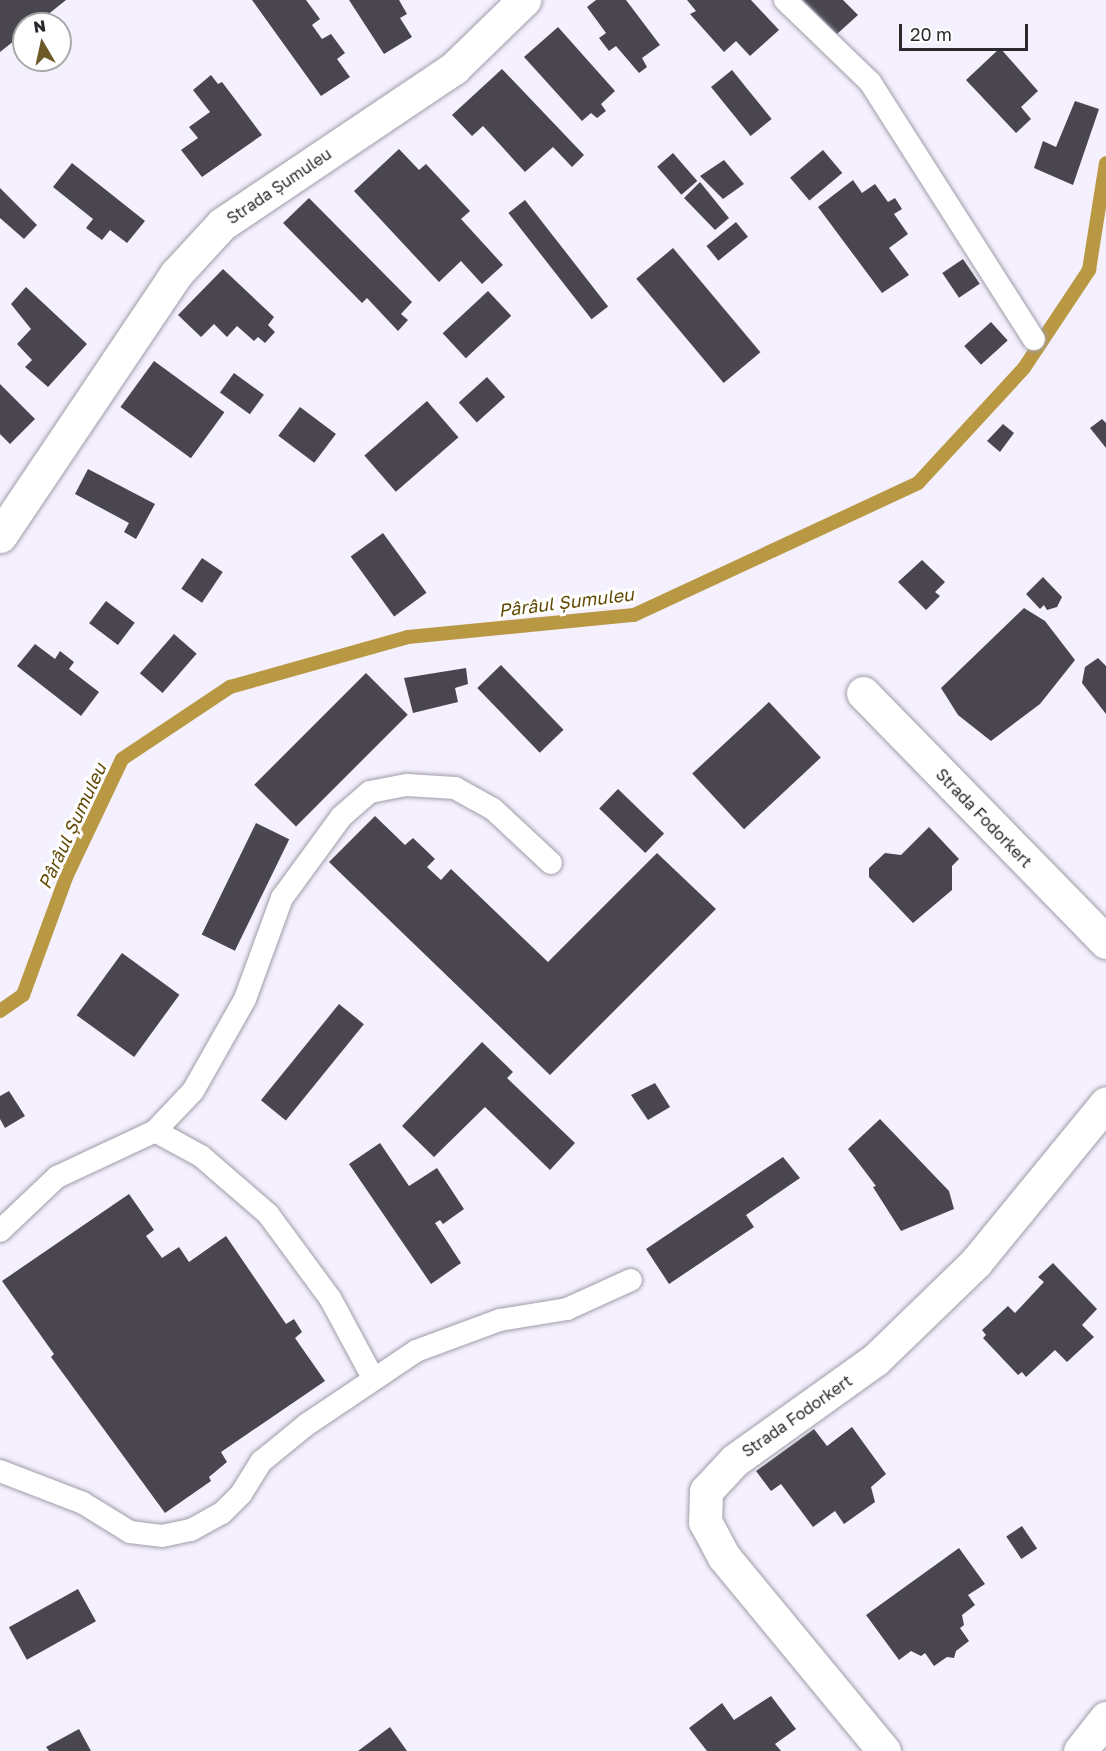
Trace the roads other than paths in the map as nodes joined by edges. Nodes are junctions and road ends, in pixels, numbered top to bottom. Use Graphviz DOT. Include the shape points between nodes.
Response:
graph roads {
  1 [pos="524,0"];
  2 [pos="785,0"];
  3 [pos="1034,339"];
  4 [pos="0,536"];
  5 [pos="863,693"];
  6 [pos="551,863"];
  7 [pos="1106,942"];
  8 [pos="1106,1103"];
  9 [pos="155,1131"];
  10 [pos="0,1231"];
  11 [pos="631,1280"];
  12 [pos="373,1378"];
  13 [pos="0,1471"];
  14 [pos="1106,1718"];
  15 [pos="884,1751"];
  16 [pos="1080,1751"];
  1 -- 4 [label="street, Strada Șumuleu" via="454,68 222,224 176,274"];
  2 -- 3 [label="lane" via="870,82"];
  5 -- 7 [label="street, Strada Fodorkert"];
  6 -- 9 [label="lane" via="493,809 455,788 407,785 370,792 341,817 282,898 245,999 193,1090"];
  8 -- 15 [label="street, Strada Fodorkert" via="976,1262 876,1359 735,1460 706,1491 705,1522 724,1557"];
  9 -- 10 [label="lane" via="57,1177"];
  9 -- 12 [label="lane" via="201,1156 268,1214 330,1298"];
  11 -- 12 [label="lane" via="567,1309 500,1320 416,1351"];
  12 -- 13 [label="lane" via="262,1461 241,1494 222,1513 191,1530 162,1536 130,1532 83,1503"];
  14 -- 16 [label="street"];
}
